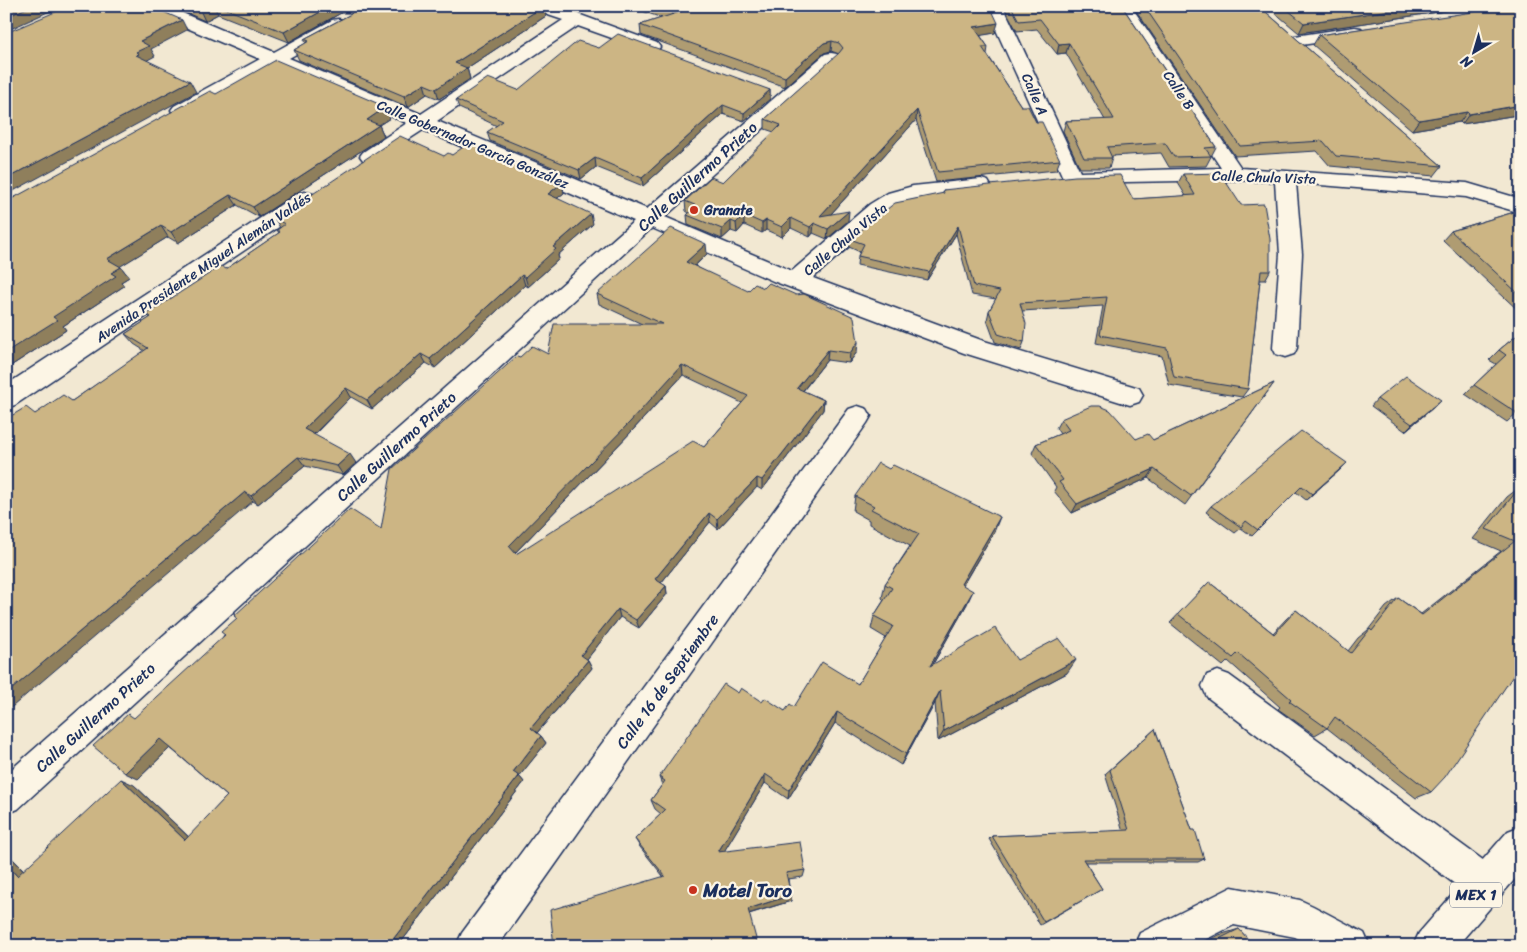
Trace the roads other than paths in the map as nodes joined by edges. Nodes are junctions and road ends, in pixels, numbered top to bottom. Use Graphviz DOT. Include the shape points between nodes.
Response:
graph roads {
  1 [pos="151,6"];
  2 [pos="539,6"];
  3 [pos="1122,6"];
  4 [pos="1521,7"];
  5 [pos="1491,10"];
  6 [pos="997,12"];
  7 [pos="348,19"];
  8 [pos="575,20"];
  9 [pos="1521,24"];
  10 [pos="1373,29"];
  11 [pos="667,53"];
  12 [pos="1310,54"];
  13 [pos="276,58"];
  14 [pos="831,58"];
  15 [pos="163,120"];
  16 [pos="422,122"];
  17 [pos="355,166"];
  18 [pos="1444,171"];
  19 [pos="1235,174"];
  20 [pos="1285,176"];
  21 [pos="1062,178"];
  22 [pos="1003,184"];
  23 [pos="322,188"];
  24 [pos="1467,190"];
  25 [pos="1521,206"];
  26 [pos="649,219"];
  27 [pos="796,280"];
  28 [pos="1285,348"];
  29 [pos="1130,395"];
  30 [pos="6,398"];
  31 [pos="858,416"];
  32 [pos="1218,686"];
  33 [pos="6,797"];
  34 [pos="1521,844"];
  35 [pos="1485,884"];
  36 [pos="475,946"];
  37 [pos="1153,946"];
  38 [pos="1351,946"];
  39 [pos="1432,946"];
  1 -- 13 [label="street, Calle Gobernador García González"];
  2 -- 8 [label="street"];
  3 -- 19 [label="street, Calle B"];
  4 -- 5 [label="street"];
  5 -- 9 [label="street"];
  6 -- 21 [label="street, Calle A"];
  7 -- 13 [label="street"];
  8 -- 11 [label="street"];
  8 -- 16 [label="street"];
  10 -- 12 [label="street" via="1288,35"];
  13 -- 15 [label="street"];
  13 -- 16 [label="street, Calle Gobernador García González"];
  14 -- 26 [label="street, Calle Guillermo Prieto" via="777,93"];
  16 -- 17 [label="street"];
  16 -- 26 [label="street, Calle Gobernador García González"];
  18 -- 24 [label="street"];
  19 -- 20 [label="street, Calle Chula Vista"];
  19 -- 21 [label="street, Calle Chula Vista"];
  20 -- 24 [label="street, Calle Chula Vista"];
  20 -- 28 [label="street" via="1291,254"];
  22 -- 27 [label="street, Calle Chula Vista" via="896,198 878,209"];
  23 -- 30 [label="street, Avenida Presidente Miguel Alemán Valdés"];
  24 -- 25 [label="street, Calle Chula Vista"];
  26 -- 27 [label="street, Calle Gobernador García González"];
  26 -- 33 [label="street, Calle Guillermo Prieto"];
  27 -- 29 [label="street, Calle Gobernador García González" via="973,347"];
  31 -- 36 [label="street, Calle 16 de Septiembre"];
  32 -- 35 [label="street"];
  34 -- 35 [label="street, MEX 1"];
  35 -- 39 [label="street, MEX 1"];
  37 -- 38 [label="street" via="1232,906 1300,919"];
}
